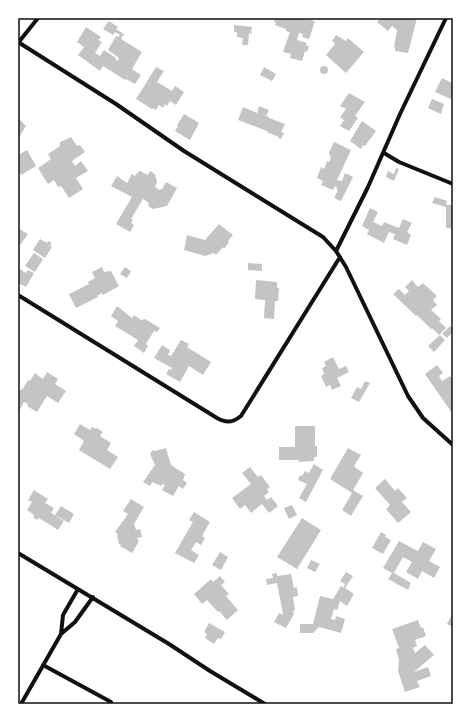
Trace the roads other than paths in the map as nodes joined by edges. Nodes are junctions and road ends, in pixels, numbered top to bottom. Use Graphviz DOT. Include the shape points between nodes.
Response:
graph roads {
  1 [pos="38,18"];
  2 [pos="446,18"];
  3 [pos="18,43"];
  4 [pos="384,153"];
  5 [pos="453,184"];
  6 [pos="336,251"];
  7 [pos="340,257"];
  8 [pos="18,295"];
  9 [pos="453,445"];
  10 [pos="18,554"];
  11 [pos="78,589"];
  12 [pos="93,597"];
  13 [pos="60,634"];
  14 [pos="43,665"];
  15 [pos="111,702"];
  16 [pos="21,704"];
  17 [pos="265,704"];
  1 -- 3 [label="street"];
  2 -- 4 [label="street"];
  3 -- 6 [label="street" via="184,151 323,237"];
  4 -- 5 [label="street"];
  4 -- 6 [label="street"];
  6 -- 7 [label="street"];
  7 -- 8 [label="street" via="241,416 229,422 211,414"];
  7 -- 9 [label="street" via="408,396 423,418"];
  10 -- 11 [label="street"];
  11 -- 12 [label="street"];
  11 -- 13 [label="street" via="63,615"];
  12 -- 13 [label="street" via="75,622"];
  12 -- 17 [label="street"];
  13 -- 14 [label="street"];
  14 -- 15 [label="street"];
  14 -- 16 [label="street"];
}
